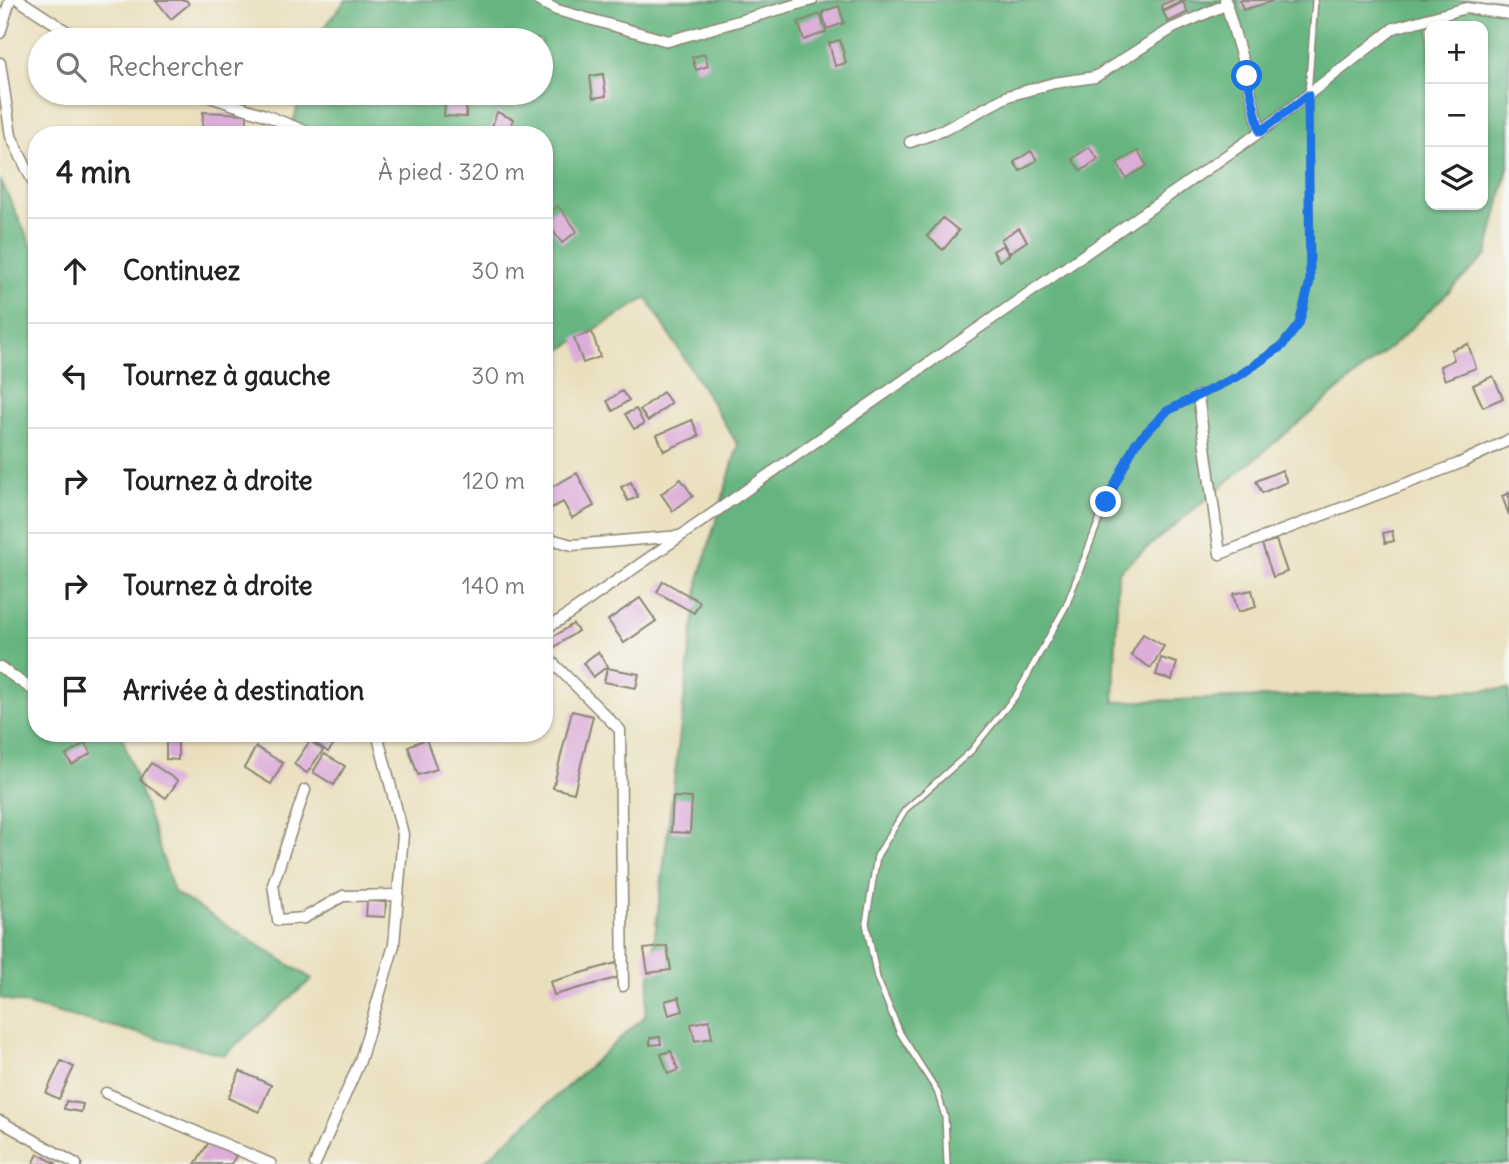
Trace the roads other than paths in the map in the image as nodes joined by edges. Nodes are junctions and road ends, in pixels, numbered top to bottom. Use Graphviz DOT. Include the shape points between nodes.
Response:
graph roads {
  1 [pos="10,0"];
  2 [pos="19,0"];
  3 [pos="537,0"];
  4 [pos="812,0"];
  5 [pos="1315,0"];
  6 [pos="1226,2"];
  7 [pos="1509,14"];
  8 [pos="62,28"];
  9 [pos="0,33"];
  10 [pos="0,63"];
  11 [pos="2,93"];
  12 [pos="1308,95"];
  13 [pos="235,105"];
  14 [pos="292,126"];
  15 [pos="1260,132"];
  16 [pos="911,142"];
  17 [pos="28,171"];
  18 [pos="1198,396"];
  19 [pos="1509,440"];
  20 [pos="681,536"];
  21 [pos="553,540"];
  22 [pos="553,624"];
  23 [pos="553,663"];
  24 [pos="0,667"];
  25 [pos="28,687"];
  26 [pos="379,742"];
  27 [pos="305,790"];
  28 [pos="398,895"];
  29 [pos="623,986"];
  30 [pos="106,1093"];
  31 [pos="2,1124"];
  32 [pos="76,1164"];
  33 [pos="271,1164"];
  34 [pos="315,1164"];
  35 [pos="947,1164"];
  1 -- 9 [label="street"];
  2 -- 8 [label="street"];
  3 -- 4 [label="street" via="557,10 668,41"];
  5 -- 12 [label="lane"];
  6 -- 15 [label="street"];
  6 -- 16 [label="street" via="1173,28 1095,77 1008,96"];
  7 -- 12 [label="street" via="1466,8 1394,27"];
  10 -- 11 [label="street"];
  11 -- 17 [label="street" via="11,136"];
  12 -- 15 [label="street"];
  12 -- 18 [label="lane" via="1310,281 1299,324 1282,346"];
  13 -- 14 [label="street"];
  15 -- 20 [label="street"];
  18 -- 19 [label="street" via="1220,554 1458,464"];
  18 -- 35 [label="lane" via="1167,411 1135,444 1106,502 1066,606 1017,694 971,751 905,810 877,856 866,923 877,978 900,1033 937,1091 945,1117"];
  20 -- 21 [label="street" via="572,545"];
  20 -- 22 [label="street"];
  23 -- 29 [label="street" via="620,730"];
  24 -- 25 [label="street"];
  26 -- 28 [label="street" via="403,834"];
  27 -- 28 [label="street" via="273,884 278,920 304,918 343,896"];
  28 -- 34 [label="street" via="394,945 360,1061"];
  30 -- 33 [label="street"];
  31 -- 32 [label="street"];
}
